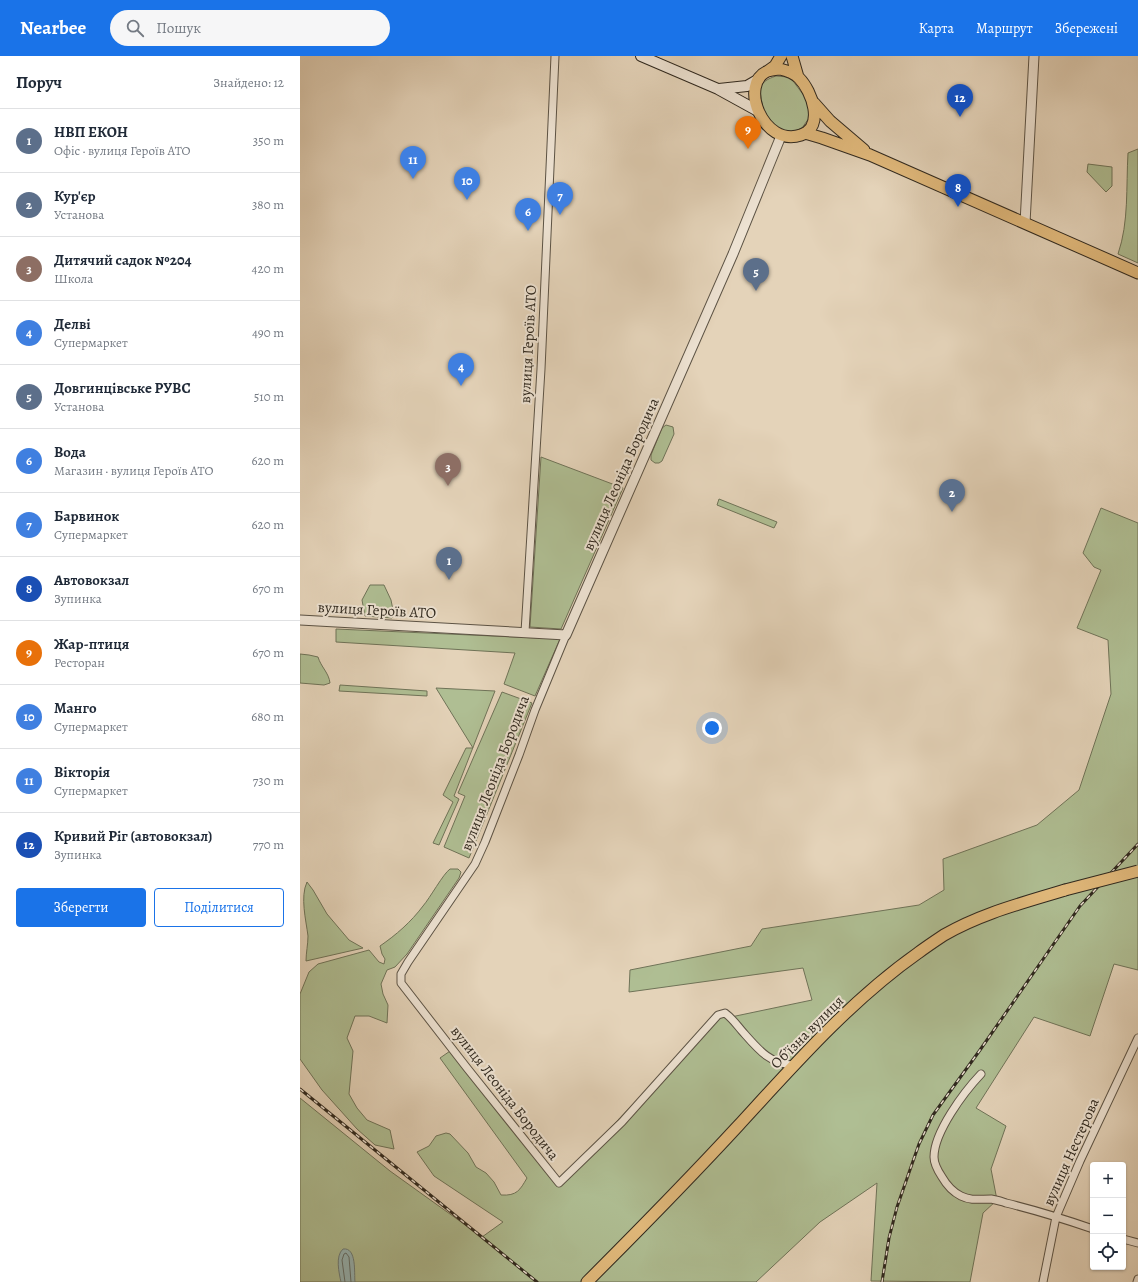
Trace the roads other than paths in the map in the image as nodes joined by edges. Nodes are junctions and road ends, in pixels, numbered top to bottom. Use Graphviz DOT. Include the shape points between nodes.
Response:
graph roads {
  1 [pos="555,56"];
  2 [pos="641,56"];
  3 [pos="781,56"];
  4 [pos="792,56"];
  5 [pos="1034,56"];
  6 [pos="768,71"];
  7 [pos="798,77"];
  8 [pos="759,79"];
  9 [pos="718,89"];
  10 [pos="814,102"];
  11 [pos="758,111"];
  12 [pos="805,133"];
  13 [pos="781,136"];
  14 [pos="870,155"];
  15 [pos="1025,223"];
  16 [pos="1138,273"];
  17 [pos="300,620"];
  18 [pos="525,632"];
  19 [pos="566,635"];
  20 [pos="1138,871"];
  21 [pos="1138,1038"];
  22 [pos="794,1065"];
  23 [pos="981,1074"];
  24 [pos="1056,1217"];
  25 [pos="1090,1228"];
  26 [pos="1126,1239"];
  27 [pos="1138,1243"];
  28 [pos="587,1282"];
  29 [pos="1043,1282"];
  1 -- 18 [label="street, вулиця Героїв АТО" via="541,369"];
  2 -- 9 [label="main road"];
  3 -- 6 [label="main road" via="775,66"];
  4 -- 7 [label="main road"];
  5 -- 15 [label="street"];
  6 -- 7 [label="main road" via="780,69"];
  6 -- 8 [label="main road"];
  7 -- 10 [label="main road"];
  8 -- 9 [label="main road" via="741,88"];
  8 -- 11 [label="main road" via="755,99"];
  9 -- 11 [label="main road"];
  10 -- 12 [label="main road" via="813,124"];
  10 -- 14 [label="main road" via="830,121"];
  11 -- 13 [label="main road" via="771,129"];
  12 -- 13 [label="main road"];
  12 -- 14 [label="main road"];
  13 -- 19 [label="street, вулиця Леоніда Бородича"];
  14 -- 15 [label="main road"];
  15 -- 16 [label="main road"];
  17 -- 18 [label="street, вулиця Героїв АТО"];
  18 -- 19 [label="street, вулиця Героїв АТО"];
  19 -- 22 [label="street, вулиця Леоніда Бородича" via="475,864 408,962 401,974 401,983 559,1183 622,1122 718,1015 725,1013 731,1017 741,1030 776,1062"];
  20 -- 22 [label="main road, Обʼїзна вулиця, bridge" via="993,912 943,936 892,972 837,1021"];
  21 -- 24 [label="street, вулиця Нестерова"];
  22 -- 28 [label="main road, Обʼїзна вулиця"];
  23 -- 24 [label="street" via="952,1111 940,1134 935,1148 936,1168 949,1187 962,1196 979,1200 997,1200"];
  24 -- 25 [label="street"];
  24 -- 29 [label="street, вулиця Нестерова"];
  26 -- 27 [label="street"];
}
